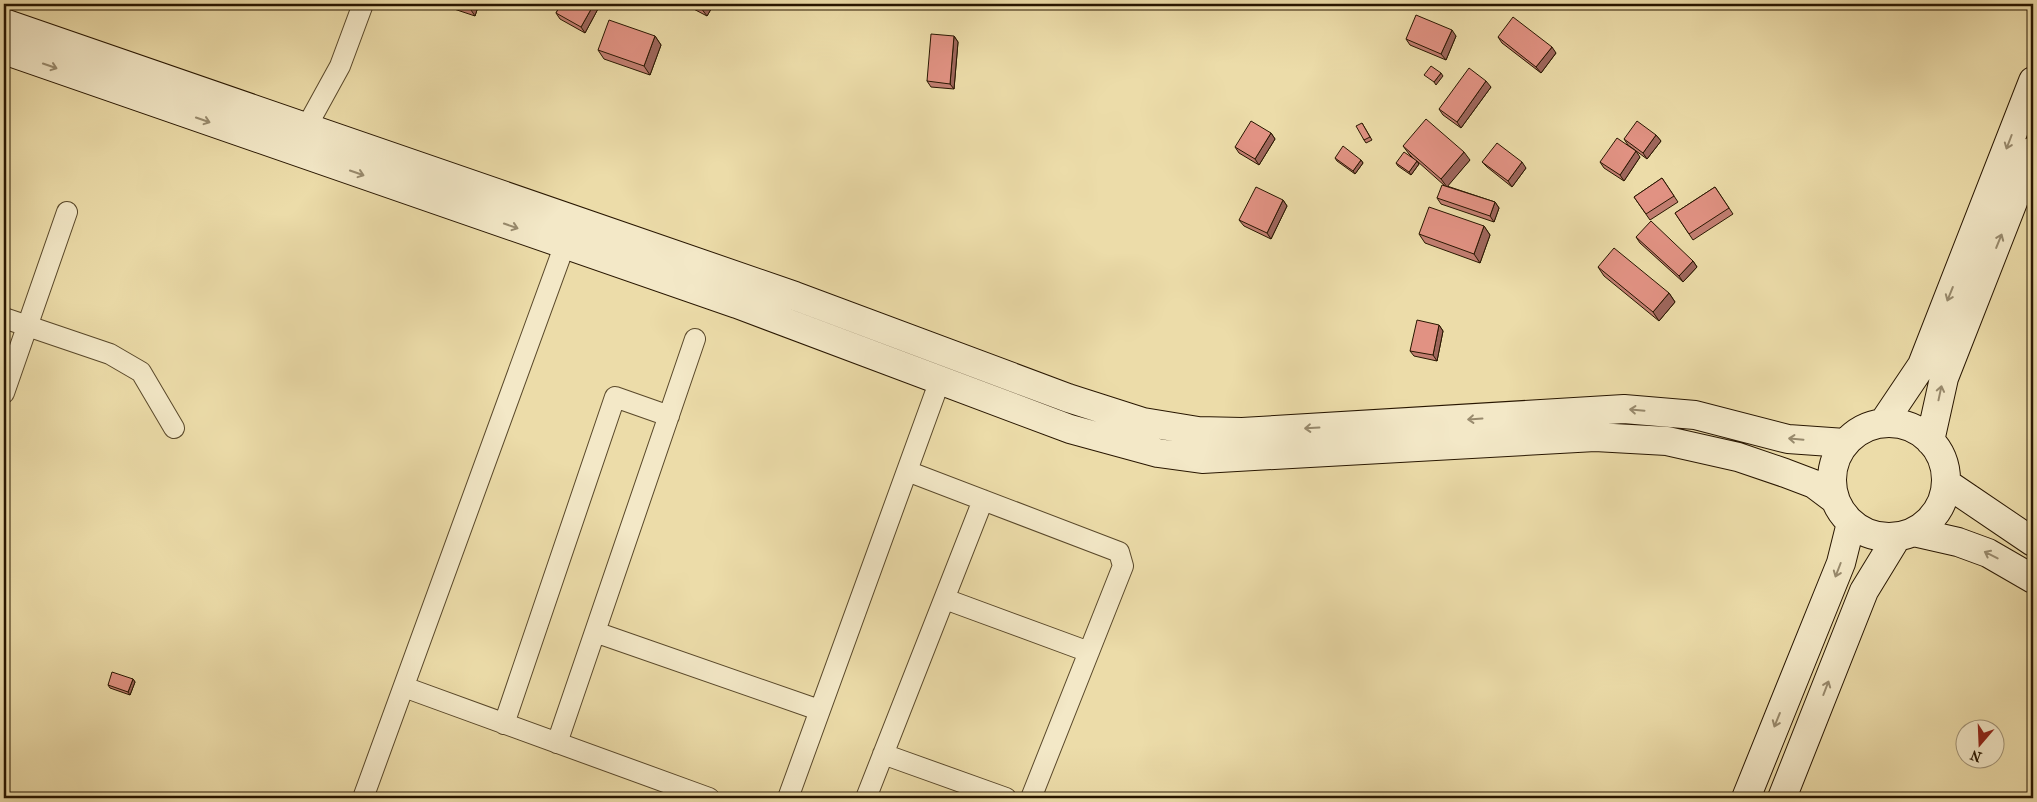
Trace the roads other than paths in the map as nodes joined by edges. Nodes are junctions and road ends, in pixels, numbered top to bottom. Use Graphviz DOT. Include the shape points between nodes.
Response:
graph roads {
  1 [pos="363,4"];
  2 [pos="4,23"];
  3 [pos="4,50"];
  4 [pos="2033,80"];
  5 [pos="307,126"];
  6 [pos="2033,151"];
  7 [pos="68,212"];
  8 [pos="574,219"];
  9 [pos="565,245"];
  10 [pos="4,318"];
  11 [pos="28,326"];
  12 [pos="695,339"];
  13 [pos="940,380"];
  14 [pos="4,394"];
  15 [pos="669,416"];
  16 [pos="1883,423"];
  17 [pos="174,428"];
  18 [pos="1930,441"];
  19 [pos="1845,443"];
  20 [pos="907,471"];
  21 [pos="1946,483"];
  22 [pos="1834,499"];
  23 [pos="983,500"];
  24 [pos="1851,523"];
  25 [pos="1906,535"];
  26 [pos="2033,542"];
  27 [pos="2033,579"];
  28 [pos="945,599"];
  29 [pos="595,632"];
  30 [pos="1089,652"];
  31 [pos="404,687"];
  32 [pos="819,710"];
  33 [pos="504,724"];
  34 [pos="557,743"];
  35 [pos="884,754"];
  36 [pos="661,790"];
  37 [pos="363,798"];
  38 [pos="708,798"];
  39 [pos="788,798"];
  40 [pos="866,798"];
  41 [pos="1006,798"];
  42 [pos="1031,798"];
  43 [pos="1746,798"];
  44 [pos="1782,798"];
  1 -- 5 [label="street" via="340,66"];
  2 -- 5 [label="street"];
  3 -- 9 [label="street, one-way"];
  4 -- 16 [label="street, one-way" via="1922,365"];
  5 -- 8 [label="street"];
  18 -- 6 [label="street, one-way" via="1944,378"];
  7 -- 11 [label="street"];
  8 -- 9 [label="street"];
  19 -- 8 [label="street, one-way" via="1788,438 1695,415 1624,409 1242,432 1198,431 1143,422 1068,398 795,296"];
  9 -- 13 [label="street" via="737,304"];
  9 -- 31 [label="street"];
  10 -- 11 [label="street"];
  11 -- 14 [label="street"];
  11 -- 17 [label="street" via="110,354 141,372"];
  12 -- 15 [label="street"];
  13 -- 20 [label="street"];
  13 -- 22 [label="street" via="1070,429 1158,453 1202,459 1595,437 1667,441 1738,457 1814,484"];
  15 -- 29 [label="street"];
  15 -- 33 [label="street" via="615,397"];
  16 -- 18 [label="street" via="1900,424 1916,430"];
  16 -- 19 [label="street" via="1869,427"];
  18 -- 21 [label="street" via="1940,455"];
  19 -- 22 [label="street" via="1835,460 1831,479"];
  20 -- 23 [label="street"];
  20 -- 32 [label="street"];
  21 -- 25 [label="street" via="1940,508 1929,522"];
  21 -- 26 [label="street"];
  22 -- 24 [label="street"];
  23 -- 28 [label="street"];
  23 -- 30 [label="street" via="1119,552 1123,566"];
  24 -- 25 [label="street" via="1858,530 1877,537"];
  24 -- 43 [label="street, one-way" via="1840,563"];
  27 -- 25 [label="street, one-way" via="1988,553 1958,542"];
  44 -- 25 [label="street, one-way" via="1864,591"];
  28 -- 30 [label="street"];
  28 -- 35 [label="street"];
  29 -- 32 [label="street"];
  29 -- 34 [label="street"];
  30 -- 42 [label="street"];
  31 -- 33 [label="street"];
  31 -- 37 [label="street"];
  32 -- 39 [label="street"];
  33 -- 34 [label="street"];
  34 -- 36 [label="street"];
  35 -- 40 [label="street"];
  35 -- 41 [label="street"];
  36 -- 38 [label="street"];
}
